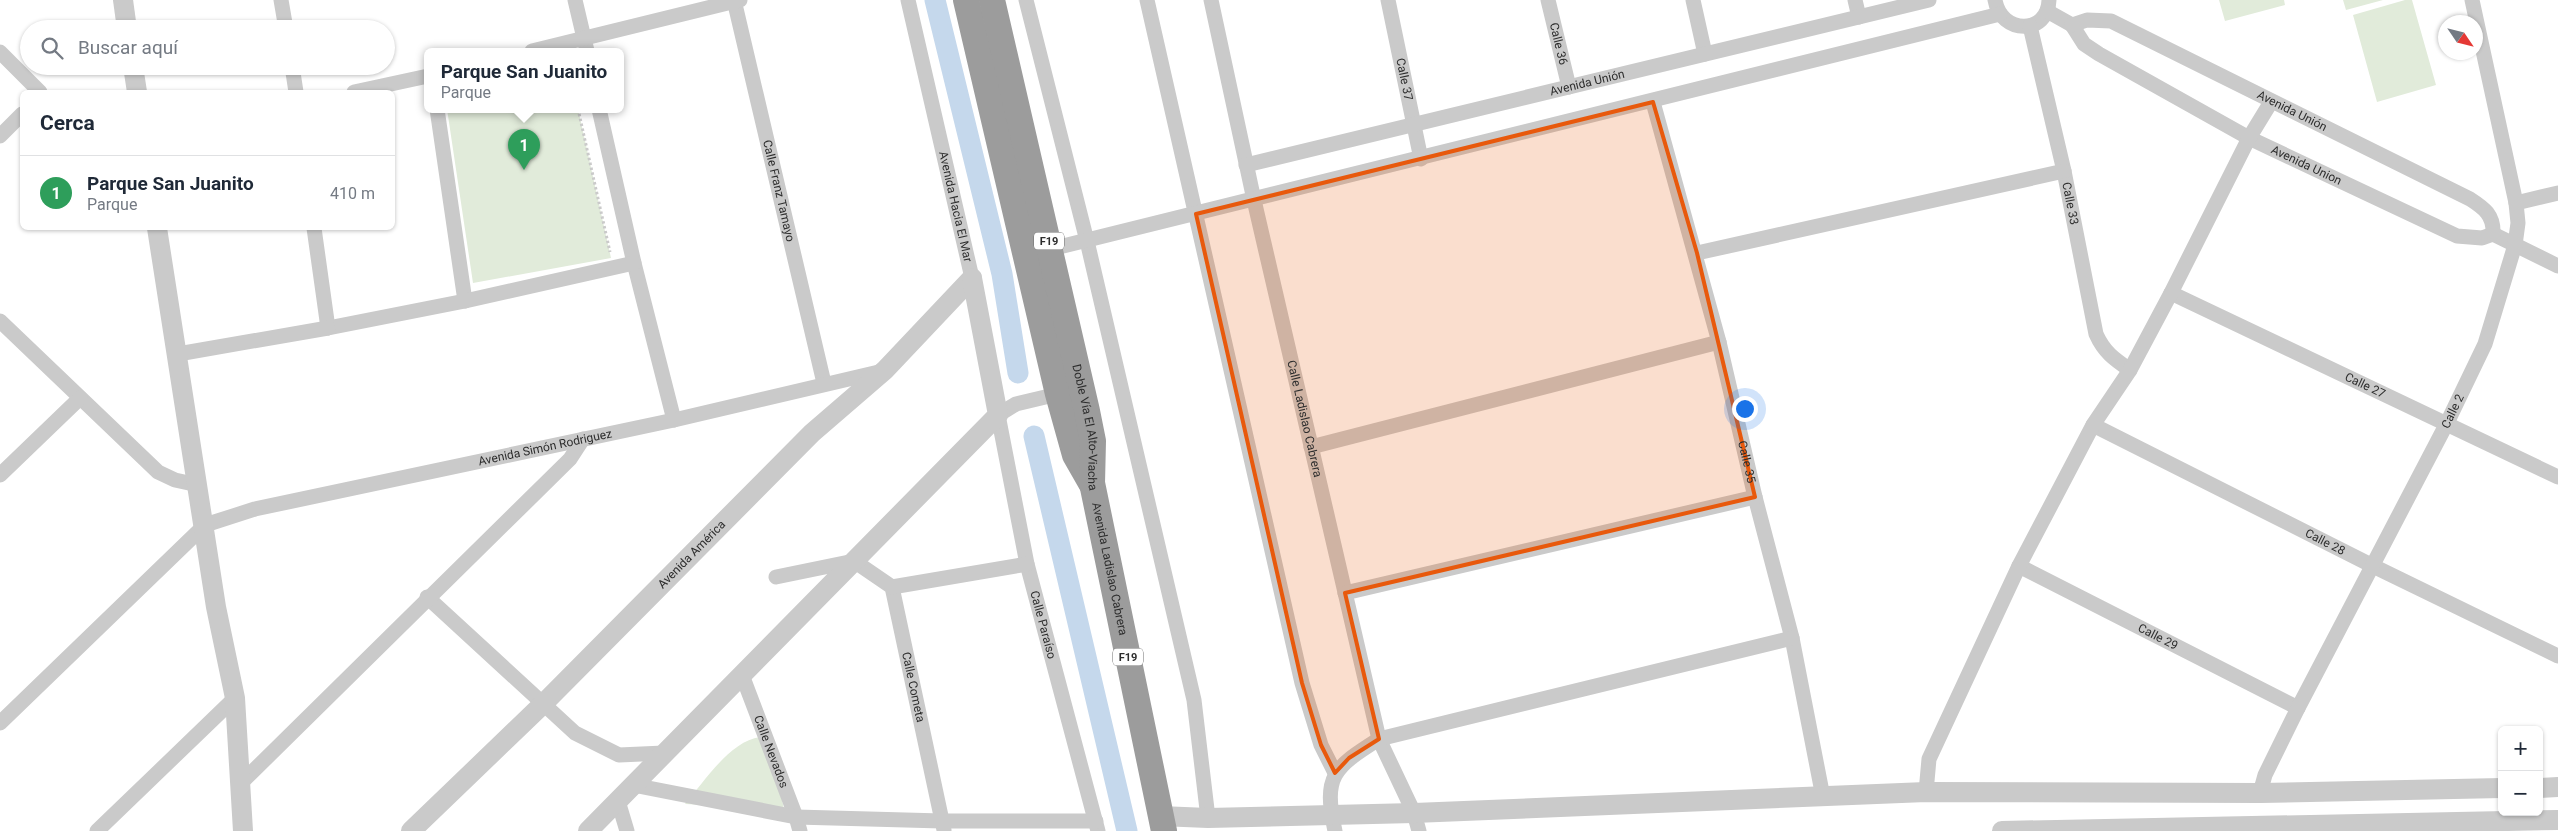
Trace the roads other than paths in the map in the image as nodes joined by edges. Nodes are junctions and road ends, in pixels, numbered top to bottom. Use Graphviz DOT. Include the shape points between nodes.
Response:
graph roads {
  1 [pos="123,0"];
  2 [pos="281,0"];
  3 [pos="575,0"];
  4 [pos="736,0"];
  5 [pos="908,0"];
  6 [pos="966,0"];
  7 [pos="992,0"];
  8 [pos="1026,0"];
  9 [pos="1147,0"];
  10 [pos="1212,0"];
  11 [pos="1388,0"];
  12 [pos="1548,0"];
  13 [pos="1693,0"];
  14 [pos="1855,0"];
  15 [pos="1929,0"];
  16 [pos="2472,0"];
  17 [pos="2048,6"];
  18 [pos="1998,7"];
  19 [pos="1859,17"];
  20 [pos="126,20"];
  21 [pos="284,20"];
  22 [pos="2072,25"];
  23 [pos="2030,26"];
  24 [pos="585,45"];
  25 [pos="558,48"];
  26 [pos="0,52"];
  27 [pos="1705,54"];
  28 [pos="20,72"];
  29 [pos="23,75"];
  30 [pos="134,75"];
  31 [pos="293,75"];
  32 [pos="424,77"];
  33 [pos="1569,87"];
  34 [pos="38,90"];
  35 [pos="137,90"];
  36 [pos="296,90"];
  37 [pos="363,90"];
  38 [pos="1653,102"];
  39 [pos="2271,102"];
  40 [pos="438,113"];
  41 [pos="601,113"];
  42 [pos="20,116"];
  43 [pos="1415,124"];
  44 [pos="0,136"];
  45 [pos="2249,138"];
  46 [pos="1421,159"];
  47 [pos="1246,164"];
  48 [pos="2064,171"];
  49 [pos="2558,193"];
  50 [pos="1254,200"];
  51 [pos="2516,202"];
  52 [pos="1196,214"];
  53 [pos="157,230"];
  54 [pos="314,230"];
  55 [pos="2492,234"];
  56 [pos="1087,241"];
  57 [pos="2516,244"];
  58 [pos="1051,249"];
  59 [pos="1697,253"];
  60 [pos="634,263"];
  61 [pos="2558,266"];
  62 [pos="972,278"];
  63 [pos="2172,293"];
  64 [pos="465,302"];
  65 [pos="0,322"];
  66 [pos="328,328"];
  67 [pos="1719,342"];
  68 [pos="178,354"];
  69 [pos="885,370"];
  70 [pos="2130,370"];
  71 [pos="824,383"];
  72 [pos="1048,396"];
  73 [pos="80,398"];
  74 [pos="998,415"];
  75 [pos="674,420"];
  76 [pos="2447,423"];
  77 [pos="2093,425"];
  78 [pos="583,439"];
  79 [pos="1311,447"];
  80 [pos="0,474"];
  81 [pos="2558,476"];
  82 [pos="1092,483"];
  83 [pos="198,485"];
  84 [pos="1755,497"];
  85 [pos="205,525"];
  86 [pos="854,561"];
  87 [pos="1027,564"];
  88 [pos="2019,566"];
  89 [pos="2373,566"];
  90 [pos="776,577"];
  91 [pos="892,587"];
  92 [pos="1344,592"];
  93 [pos="427,597"];
  94 [pos="1792,638"];
  95 [pos="2558,656"];
  96 [pos="742,675"];
  97 [pos="234,698"];
  98 [pos="544,703"];
  99 [pos="2298,708"];
  100 [pos="0,723"];
  101 [pos="1379,739"];
  102 [pos="664,753"];
  103 [pos="1335,773"];
  104 [pos="633,785"];
  105 [pos="239,786"];
  106 [pos="2558,787"];
  107 [pos="2498,788"];
  108 [pos="2543,788"];
  109 [pos="1926,792"];
  110 [pos="2260,793"];
  111 [pos="1823,797"];
  112 [pos="618,800"];
  113 [pos="1208,818"];
  114 [pos="2558,820"];
  115 [pos="1333,822"];
  116 [pos="1417,822"];
  117 [pos="798,824"];
  118 [pos="1162,824"];
  119 [pos="943,826"];
  120 [pos="1097,826"];
  121 [pos="2445,826"];
  122 [pos="96,831"];
  123 [pos="243,831"];
  124 [pos="411,831"];
  125 [pos="588,831"];
  126 [pos="627,831"];
  127 [pos="2002,831"];
  1 -- 20 [label="street"];
  2 -- 21 [label="street"];
  3 -- 24 [label="street"];
  4 -- 24 [label="street"];
  4 -- 71 [label="street, Calle Franz Tamayo"];
  5 -- 62 [label="street, Avenida Hacia El Mar"];
  6 -- 72 [label="highway, Doble Vía El Alto-Viacha / F19"];
  7 -- 58 [label="highway, Doble Vía El Alto-Viacha / F19"];
  8 -- 56 [label="street"];
  9 -- 52 [label="street"];
  10 -- 47 [label="street, Calle Ladislao Cabrera"];
  11 -- 43 [label="street, Calle 37"];
  12 -- 33 [label="street, Calle 36"];
  13 -- 27 [label="street"];
  14 -- 19 [label="street"];
  15 -- 19 [label="street, Avenida Unión"];
  16 -- 51 [label="street, Calle 2"];
  17 -- 22 [label="street"];
  17 -- 23 [label="street" via="2043,18"];
  18 -- 23 [label="street" via="2013,25"];
  18 -- 38 [label="street"];
  19 -- 27 [label="street, Avenida Unión"];
  22 -- 39 [label="street, Avenida Unión" via="2087,20 2111,21"];
  22 -- 45 [label="street, Avenida Union" via="2084,44 2098,54"];
  23 -- 48 [label="street, Calle 33"];
  24 -- 25 [label="street"];
  26 -- 28 [label="street"];
  27 -- 33 [label="street, Avenida Unión"];
  29 -- 34 [label="street"];
  30 -- 35 [label="street"];
  31 -- 36 [label="street"];
  32 -- 37 [label="street"];
  33 -- 43 [label="street, Avenida Unión"];
  38 -- 46 [label="street"];
  38 -- 59 [label="street, Calle 35"];
  39 -- 45 [label="street"];
  39 -- 55 [label="street, Avenida Unión" via="2470,199 2491,217"];
  40 -- 64 [label="street"];
  41 -- 60 [label="street"];
  42 -- 44 [label="street"];
  43 -- 46 [label="street, Calle 37"];
  43 -- 47 [label="street, Avenida Unión"];
  45 -- 55 [label="street, Avenida Union" via="2457,236 2482,238"];
  45 -- 63 [label="street"];
  46 -- 50 [label="street"];
  47 -- 50 [label="street, Calle Ladislao Cabrera"];
  48 -- 59 [label="street"];
  48 -- 70 [label="street, Calle 33" via="2096,334 2111,358"];
  49 -- 51 [label="street"];
  50 -- 52 [label="street"];
  50 -- 79 [label="street, Calle Ladislao Cabrera"];
  51 -- 57 [label="street, Calle 2"];
  52 -- 56 [label="street"];
  52 -- 103 [label="street" via="1302,683 1322,745"];
  53 -- 68 [label="street"];
  54 -- 66 [label="street"];
  55 -- 57 [label="street, Avenida Union"];
  56 -- 58 [label="street"];
  56 -- 113 [label="street" via="1194,700"];
  57 -- 61 [label="street, Avenida Union"];
  57 -- 76 [label="street, Calle 2" via="2485,344"];
  58 -- 82 [label="highway, Doble Vía El Alto-Viacha / F19" via="1093,441"];
  59 -- 67 [label="street, Calle 35"];
  60 -- 64 [label="street"];
  60 -- 75 [label="street"];
  62 -- 69 [label="street, Avenida América"];
  62 -- 74 [label="street, Avenida Hacia El Mar"];
  63 -- 70 [label="street"];
  63 -- 76 [label="street, Calle 27"];
  64 -- 66 [label="street"];
  65 -- 73 [label="street"];
  66 -- 68 [label="street"];
  67 -- 79 [label="street"];
  67 -- 84 [label="street, Calle 35"];
  68 -- 83 [label="street"];
  69 -- 71 [label="street, Avenida Simón Rodriguez"];
  69 -- 98 [label="street, Avenida América" via="812,433"];
  70 -- 77 [label="street"];
  71 -- 75 [label="street, Avenida Simón Rodriguez"];
  72 -- 74 [label="street" via="1016,404"];
  72 -- 82 [label="highway, Doble Vía El Alto-Viacha / F19" via="1075,456"];
  73 -- 80 [label="street"];
  73 -- 83 [label="street" via="158,472"];
  74 -- 86 [label="street"];
  74 -- 87 [label="street, Calle Paraíso"];
  75 -- 78 [label="street, Avenida Simón Rodriguez"];
  76 -- 81 [label="street, Calle 27"];
  76 -- 89 [label="street, Calle 2"];
  77 -- 88 [label="street"];
  77 -- 89 [label="street, Calle 28"];
  78 -- 85 [label="street, Avenida Simón Rodriguez" via="255,509"];
  78 -- 93 [label="street" via="570,460"];
  79 -- 92 [label="street, Calle Ladislao Cabrera"];
  82 -- 118 [label="highway, Avenida Ladislao Cabrera / F19"];
  83 -- 85 [label="street"];
  84 -- 92 [label="street"];
  84 -- 94 [label="street, Calle 35"];
  85 -- 97 [label="street" via="216,607"];
  85 -- 100 [label="street"];
  86 -- 90 [label="street"];
  86 -- 91 [label="street"];
  86 -- 96 [label="street"];
  87 -- 91 [label="street"];
  87 -- 120 [label="street, Calle Paraíso"];
  88 -- 99 [label="street, Calle 29"];
  88 -- 109 [label="street" via="1929,759"];
  89 -- 95 [label="street, Calle 28"];
  89 -- 99 [label="street, Calle 2"];
  91 -- 119 [label="street, Calle Cometa"];
  92 -- 101 [label="street, Calle Ladislao Cabrera"];
  93 -- 98 [label="street"];
  93 -- 105 [label="street"];
  94 -- 101 [label="street"];
  94 -- 111 [label="street, Calle 35"];
  96 -- 102 [label="street"];
  96 -- 117 [label="street, Calle Nevados"];
  97 -- 105 [label="street"];
  97 -- 122 [label="street"];
  98 -- 102 [label="street" via="575,733 619,755"];
  98 -- 124 [label="street, Avenida América"];
  99 -- 110 [label="street, Calle 2" via="2265,775"];
  101 -- 103 [label="street" via="1348,758"];
  101 -- 116 [label="street, Calle Ladislao Cabrera"];
  102 -- 104 [label="street"];
  103 -- 115 [label="street" via="1329,792"];
  104 -- 112 [label="street"];
  104 -- 117 [label="street"];
  105 -- 123 [label="street"];
  106 -- 108 [label="street"];
  107 -- 110 [label="street"];
  109 -- 110 [label="street"];
  109 -- 111 [label="street"];
  111 -- 116 [label="street"];
  112 -- 125 [label="street"];
  112 -- 126 [label="street"];
  113 -- 115 [label="street"];
  113 -- 118 [label="street"];
  114 -- 121 [label="street"];
  115 -- 116 [label="street"];
  117 -- 119 [label="street"];
  119 -- 120 [label="street"];
  121 -- 127 [label="street"];
}
